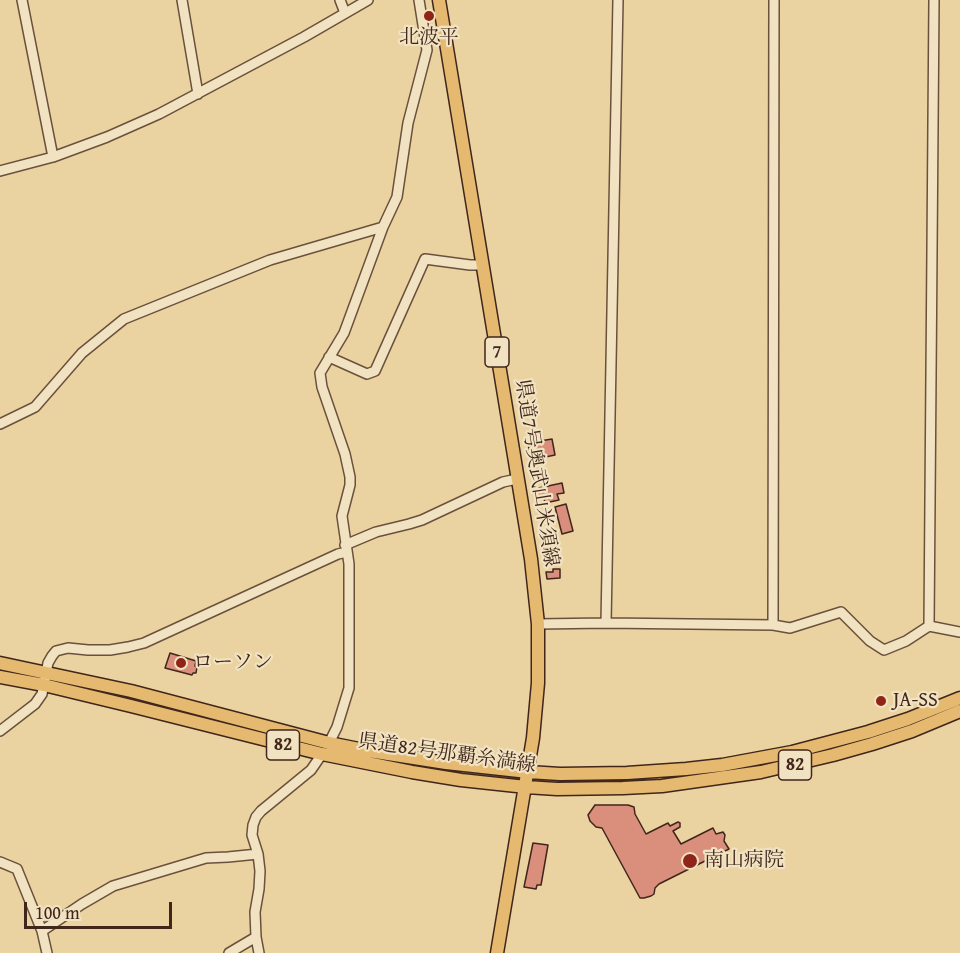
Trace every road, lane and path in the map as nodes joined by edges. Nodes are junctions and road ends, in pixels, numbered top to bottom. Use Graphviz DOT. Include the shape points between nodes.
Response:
graph roads {
  1 [pos="22,0"];
  2 [pos="182,0"];
  3 [pos="340,0"];
  4 [pos="368,0"];
  5 [pos="419,0"];
  6 [pos="439,0"];
  7 [pos="618,0"];
  8 [pos="774,0"];
  9 [pos="934,0"];
  10 [pos="345,13"];
  11 [pos="198,94"];
  12 [pos="53,157"];
  13 [pos="0,171"];
  14 [pos="384,227"];
  15 [pos="482,265"];
  16 [pos="329,357"];
  17 [pos="0,424"];
  18 [pos="517,479"];
  19 [pos="346,549"];
  20 [pos="606,622"];
  21 [pos="538,624"];
  22 [pos="774,625"];
  23 [pos="929,626"];
  24 [pos="960,632"];
  25 [pos="0,663"];
  26 [pos="0,677"];
  27 [pos="45,679"];
  28 [pos="960,698"];
  29 [pos="960,711"];
  30 [pos="0,731"];
  31 [pos="329,743"];
  32 [pos="322,754"];
  33 [pos="528,772"];
  34 [pos="526,787"];
  35 [pos="258,854"];
  36 [pos="0,862"];
  37 [pos="42,931"];
  38 [pos="256,937"];
  39 [pos="47,953"];
  40 [pos="229,953"];
  41 [pos="259,953"];
  42 [pos="497,953"];
  1 -- 12 [label="street"];
  2 -- 11 [label="street"];
  3 -- 10 [label="street"];
  4 -- 10 [label="street"];
  5 -- 14 [label="street" via="427,50 408,123 398,197"];
  6 -- 15 [label="main road, 県道7号奥武山米須線 / 7"];
  7 -- 20 [label="street"];
  8 -- 22 [label="street"];
  9 -- 23 [label="street"];
  10 -- 11 [label="street"];
  11 -- 12 [label="street" via="107,137"];
  12 -- 13 [label="street"];
  14 -- 16 [label="street" via="344,333"];
  14 -- 17 [label="street" via="270,260 124,319 82,353 35,407"];
  15 -- 16 [label="street" via="425,259 375,371 367,374"];
  15 -- 18 [label="main road, 県道7号奥武山米須線 / 7"];
  16 -- 19 [label="street" via="320,381 350,477 342,516"];
  18 -- 19 [label="street" via="422,520 376,532"];
  18 -- 21 [label="main road, 県道7号奥武山米須線 / 7"];
  19 -- 27 [label="street" via="144,642 110,650 61,649 48,663"];
  19 -- 31 [label="street" via="349,688"];
  20 -- 21 [label="street"];
  20 -- 22 [label="street"];
  21 -- 33 [label="main road, 県道7号奥武山米須線 / 7" via="538,694"];
  22 -- 23 [label="street" via="790,628 841,612 884,650"];
  23 -- 24 [label="street"];
  25 -- 27 [label="main road, 県道82号那覇糸満線 / 82"];
  26 -- 27 [label="main road, 県道82号那覇糸満線 / 82"];
  27 -- 30 [label="street" via="35,704"];
  27 -- 31 [label="main road, 県道82号那覇糸満線 / 82" via="153,697"];
  27 -- 32 [label="main road, 県道82号那覇糸満線 / 82" via="131,706"];
  28 -- 33 [label="main road, 県道82号那覇糸満線 / 82" via="908,719 792,753 686,769"];
  29 -- 34 [label="main road, 県道82号那覇糸満線 / 82" via="862,747 761,772 662,786"];
  31 -- 33 [label="main road, 県道82号那覇糸満線 / 82" via="417,759"];
  32 -- 34 [label="main road, 県道82号那覇糸満線 / 82" via="431,775"];
  32 -- 35 [label="street" via="311,770 256,817 252,835"];
  33 -- 34 [label="main road, 県道7号奥武山米須線 / 7"];
  34 -- 42 [label="main road, 県道7号奥武山米須線 / 7"];
  35 -- 37 [label="street" via="206,858 113,886"];
  35 -- 38 [label="street"];
  36 -- 37 [label="street" via="17,869"];
  37 -- 39 [label="street"];
  38 -- 40 [label="street"];
  38 -- 41 [label="street"];
}
